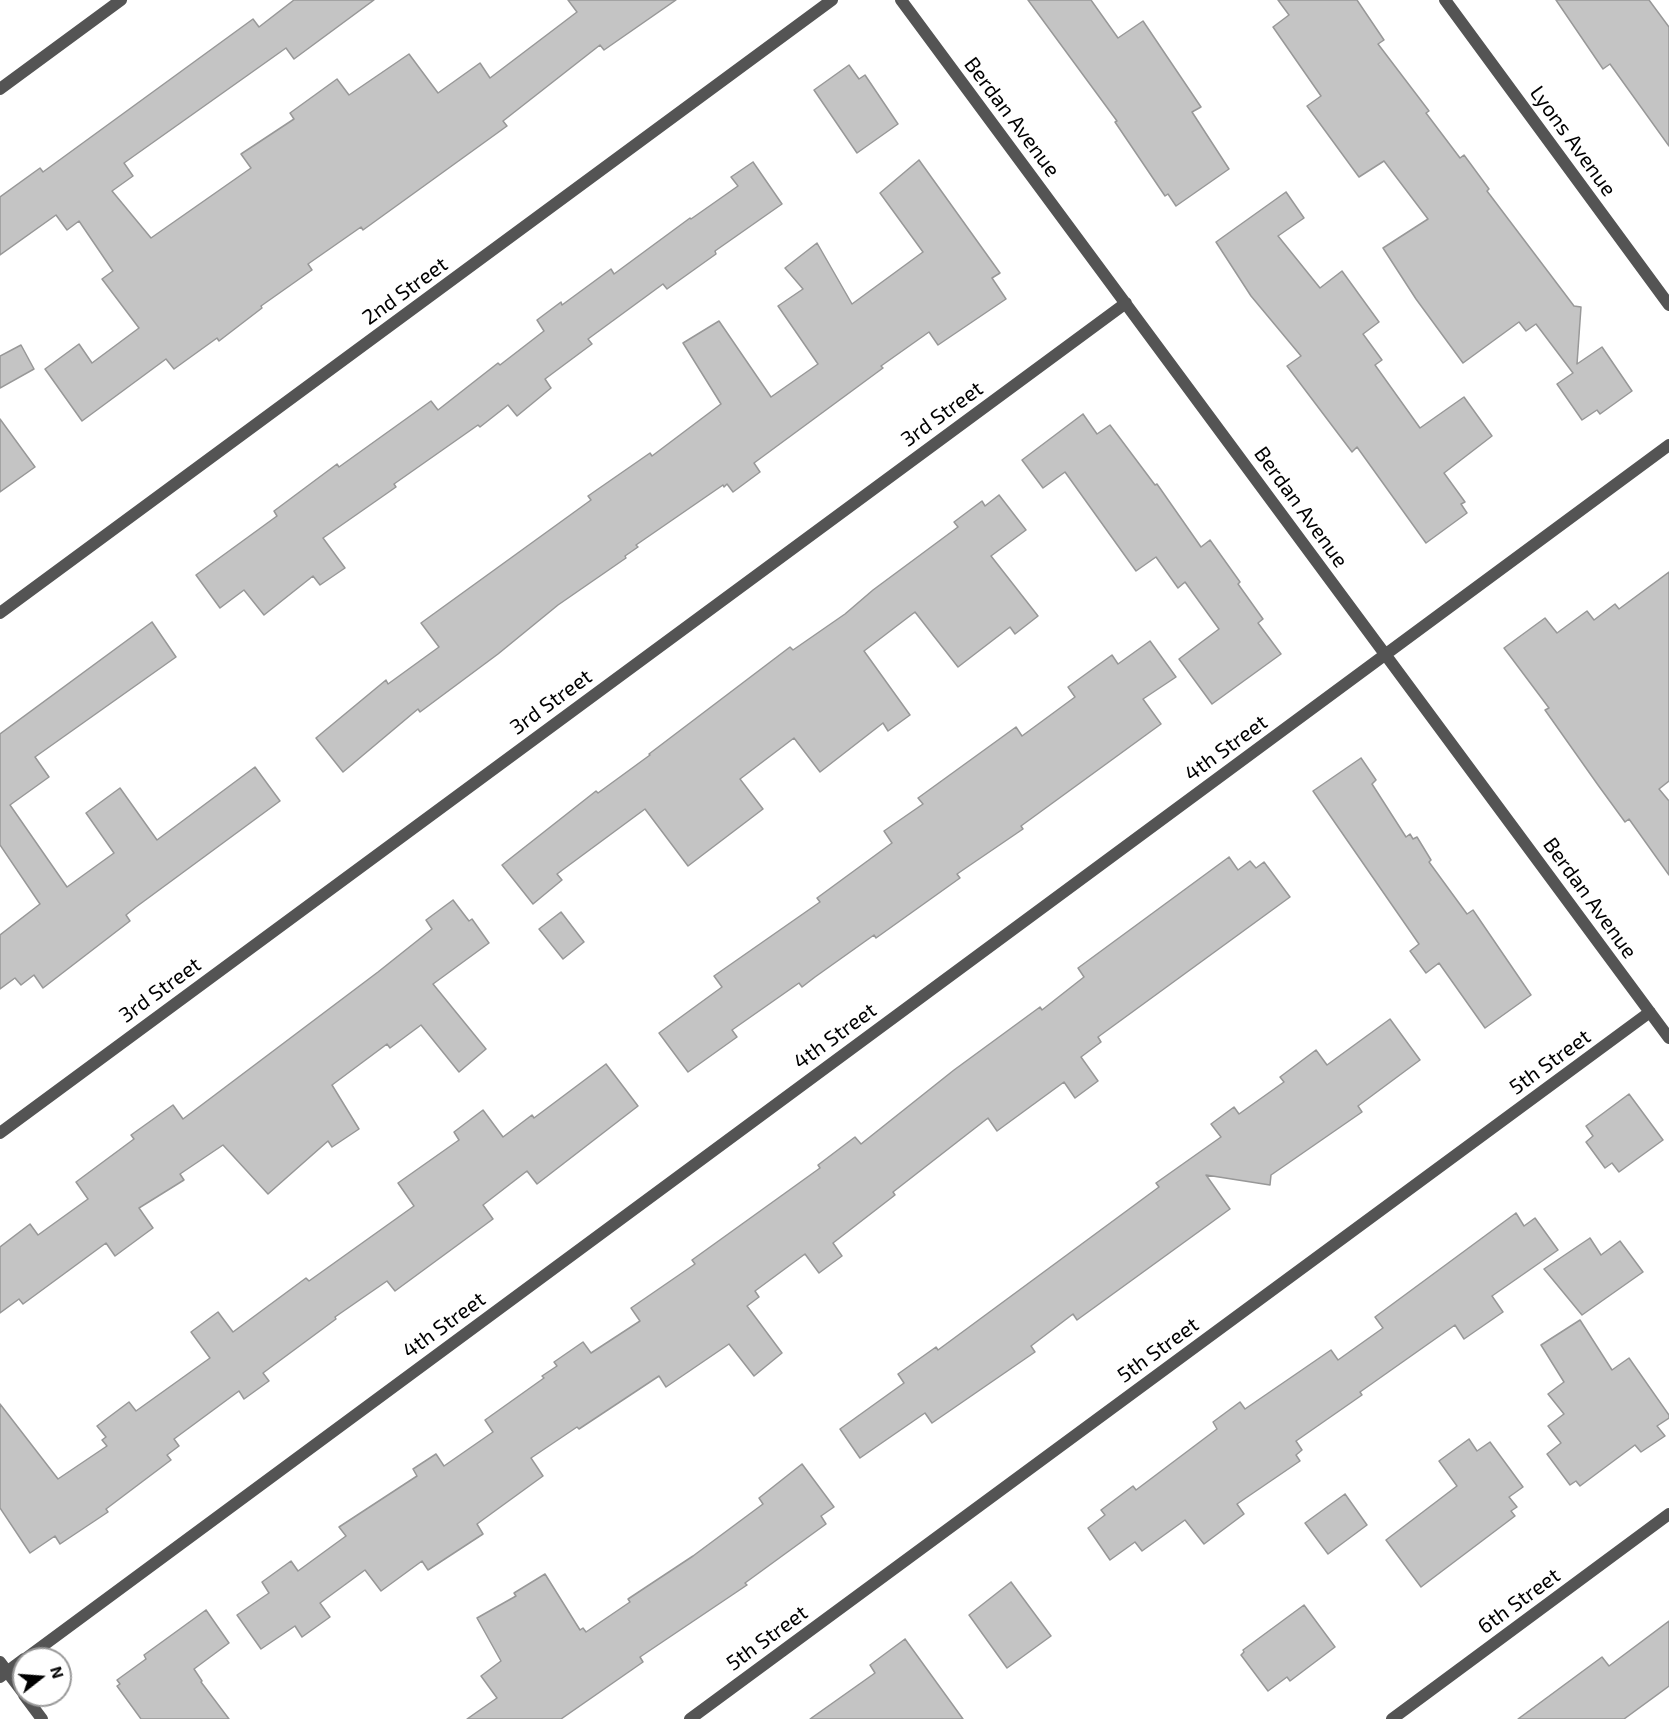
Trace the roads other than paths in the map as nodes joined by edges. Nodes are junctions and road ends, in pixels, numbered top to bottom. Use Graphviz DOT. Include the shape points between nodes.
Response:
graph roads {
  1 [pos="121,0"];
  2 [pos="832,0"];
  3 [pos="901,0"];
  4 [pos="1445,0"];
  5 [pos="0,89"];
  6 [pos="1126,303"];
  7 [pos="1669,304"];
  8 [pos="1669,445"];
  9 [pos="0,613"];
  10 [pos="1385,654"];
  11 [pos="1650,1012"];
  12 [pos="1669,1038"];
  13 [pos="0,1132"];
  14 [pos="1669,1514"];
  15 [pos="40,1647"];
  16 [pos="2,1670"];
  17 [pos="12,1681"];
  18 [pos="690,1719"];
  19 [pos="1392,1719"];
  1 -- 5 [label="street"];
  2 -- 9 [label="street, 2nd Street"];
  3 -- 6 [label="street, Berdan Avenue"];
  4 -- 7 [label="street, Lyons Avenue"];
  6 -- 10 [label="street, Berdan Avenue"];
  6 -- 13 [label="street, 3rd Street"];
  8 -- 10 [label="street, 4th Street"];
  10 -- 11 [label="street, Berdan Avenue"];
  10 -- 15 [label="street, 4th Street"];
  11 -- 12 [label="street, Berdan Avenue"];
  11 -- 18 [label="street, 5th Street"];
  14 -- 19 [label="street, 6th Street"];
  16 -- 17 [label="street"];
}
